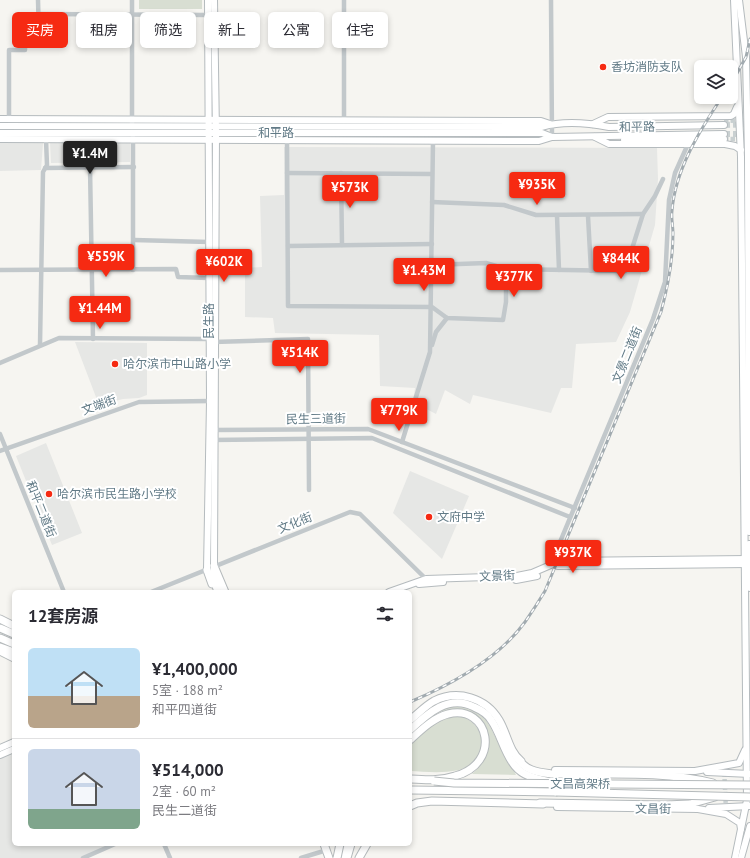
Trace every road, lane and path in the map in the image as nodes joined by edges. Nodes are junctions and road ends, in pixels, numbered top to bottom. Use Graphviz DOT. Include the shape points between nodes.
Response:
graph roads {
  1 [pos="38,0"];
  2 [pos="132,0"];
  3 [pos="208,0"];
  4 [pos="214,0"];
  5 [pos="344,0"];
  6 [pos="551,0"];
  7 [pos="734,0"];
  8 [pos="739,0"];
  9 [pos="38,12"];
  10 [pos="132,12"];
  11 [pos="208,12"];
  12 [pos="132,14"];
  13 [pos="204,15"];
  14 [pos="25,48"];
  15 [pos="132,48"];
  16 [pos="209,48"];
  17 [pos="736,60"];
  18 [pos="738,104"];
  19 [pos="0,119"];
  20 [pos="9,119"];
  21 [pos="132,120"];
  22 [pos="344,121"];
  23 [pos="0,123"];
  24 [pos="724,123"];
  25 [pos="551,124"];
  26 [pos="593,124"];
  27 [pos="0,126"];
  28 [pos="212,126"];
  29 [pos="328,130"];
  30 [pos="359,130"];
  31 [pos="133,133"];
  32 [pos="0,135"];
  33 [pos="724,136"];
  34 [pos="552,137"];
  35 [pos="595,137"];
  36 [pos="0,139"];
  37 [pos="342,139"];
  38 [pos="46,140"];
  39 [pos="209,140"];
  40 [pos="216,140"];
  41 [pos="287,140"];
  42 [pos="434,140"];
  43 [pos="688,144"];
  44 [pos="741,150"];
  45 [pos="90,167"];
  46 [pos="134,167"];
  47 [pos="46,168"];
  48 [pos="287,173"];
  49 [pos="341,173"];
  50 [pos="432,174"];
  51 [pos="662,179"];
  52 [pos="432,202"];
  53 [pos="643,214"];
  54 [pos="557,216"];
  55 [pos="588,216"];
  56 [pos="134,240"];
  57 [pos="209,242"];
  58 [pos="432,244"];
  59 [pos="342,245"];
  60 [pos="288,246"];
  61 [pos="432,265"];
  62 [pos="506,269"];
  63 [pos="0,270"];
  64 [pos="42,270"];
  65 [pos="92,270"];
  66 [pos="134,270"];
  67 [pos="559,270"];
  68 [pos="591,271"];
  69 [pos="209,278"];
  70 [pos="432,307"];
  71 [pos="446,318"];
  72 [pos="93,339"];
  73 [pos="211,341"];
  74 [pos="40,345"];
  75 [pos="430,352"];
  76 [pos="0,363"];
  77 [pos="210,401"];
  78 [pos="212,430"];
  79 [pos="309,430"];
  80 [pos="0,434"];
  81 [pos="309,438"];
  82 [pos="212,440"];
  83 [pos="402,442"];
  84 [pos="6,449"];
  85 [pos="0,451"];
  86 [pos="309,490"];
  87 [pos="576,508"];
  88 [pos="570,517"];
  89 [pos="747,562"];
  90 [pos="214,566"];
  91 [pos="550,566"];
  92 [pos="207,570"];
  93 [pos="426,578"];
  94 [pos="750,588"];
  95 [pos="63,590"];
  96 [pos="156,590"];
  97 [pos="217,590"];
  98 [pos="217,590"];
  99 [pos="224,590"];
  100 [pos="394,590"];
  101 [pos="404,590"];
  102 [pos="1,620"];
  103 [pos="12,624"];
  104 [pos="0,628"];
  105 [pos="12,633"];
  106 [pos="0,638"];
  107 [pos="12,643"];
  108 [pos="0,646"];
  109 [pos="12,651"];
  110 [pos="1,653"];
  111 [pos="12,657"];
  112 [pos="412,718"];
  113 [pos="412,728"];
  114 [pos="412,738"];
  115 [pos="12,743"];
  116 [pos="746,747"];
  117 [pos="0,748"];
  118 [pos="12,750"];
  119 [pos="0,755"];
  120 [pos="696,771"];
  121 [pos="553,772"];
  122 [pos="748,774"];
  123 [pos="412,779"];
  124 [pos="434,781"];
  125 [pos="555,784"];
  126 [pos="720,785"];
  127 [pos="750,785"];
  128 [pos="412,790"];
  129 [pos="750,790"];
  130 [pos="719,796"];
  131 [pos="750,797"];
  132 [pos="557,805"];
  133 [pos="412,806"];
  134 [pos="748,806"];
  135 [pos="698,809"];
  136 [pos="750,826"];
  137 [pos="741,829"];
  138 [pos="110,846"];
  139 [pos="165,846"];
  140 [pos="340,846"];
  141 [pos="345,846"];
  142 [pos="351,846"];
  143 [pos="366,846"];
  144 [pos="326,853"];
  145 [pos="83,858"];
  146 [pos="170,858"];
  147 [pos="301,858"];
  148 [pos="337,858"];
  149 [pos="342,858"];
  150 [pos="348,858"];
  151 [pos="359,858"];
  152 [pos="735,858"];
  153 [pos="741,858"];
  1 -- 9 [label="street"];
  2 -- 10 [label="street"];
  3 -- 11 [label="main road, 民生路"];
  4 -- 28 [label="main road, 民生路"];
  5 -- 22 [label="street"];
  6 -- 25 [label="street"];
  7 -- 17 [label="main road"];
  8 -- 89 [label="main road" via="746,57 748,157"];
  12 -- 13 [label="street"];
  14 -- 20 [label="street" via="9,50"];
  15 -- 21 [label="street"];
  16 -- 28 [label="main road, 民生路"];
  18 -- 26 [label="main road" via="731,116 608,117"];
  18 -- 44 [label="main road"];
  19 -- 20 [label="main road, 和平路"];
  20 -- 21 [label="main road, 和平路"];
  20 -- 23 [label="main road"];
  21 -- 28 [label="main road, 和平路"];
  21 -- 31 [label="street"];
  22 -- 25 [label="main road, 和平路" via="541,121"];
  22 -- 28 [label="main road, 和平路"];
  22 -- 29 [label="main road"];
  22 -- 30 [label="main road"];
  24 -- 26 [label="main road, 和平路"];
  25 -- 26 [label="main road, 和平路"];
  25 -- 30 [label="main road, 和平路" via="542,127"];
  25 -- 34 [label="street"];
  27 -- 31 [label="main road, 和平路"];
  28 -- 29 [label="main road, 和平路"];
  28 -- 31 [label="main road, 和平路"];
  28 -- 39 [label="main road, 民生路"];
  28 -- 40 [label="main road, 民生路"];
  29 -- 30 [label="main road, 和平路"];
  29 -- 37 [label="main road"];
  30 -- 34 [label="main road, 和平路" via="542,133"];
  30 -- 37 [label="main road"];
  31 -- 32 [label="main road, 和平路"];
  31 -- 38 [label="main road, 和平路"];
  31 -- 39 [label="main road, 和平路"];
  31 -- 46 [label="street"];
  33 -- 35 [label="main road" via="609,140"];
  34 -- 35 [label="main road, 和平路"];
  34 -- 42 [label="main road, 和平路" via="539,141"];
  35 -- 43 [label="main road" via="609,144"];
  36 -- 38 [label="main road, 和平路"];
  37 -- 41 [label="main road, 和平路"];
  37 -- 42 [label="main road, 和平路"];
  38 -- 47 [label="street"];
  39 -- 40 [label="main road, 和平路"];
  39 -- 57 [label="main road, 民生路"];
  40 -- 41 [label="main road, 和平路"];
  40 -- 73 [label="main road, 民生路"];
  41 -- 48 [label="street"];
  42 -- 50 [label="street"];
  43 -- 44 [label="main road" via="725,144"];
  43 -- 87 [label="street, 文景二道街" via="675,173 669,200 665,282 653,319"];
  44 -- 89 [label="main road"];
  45 -- 46 [label="street"];
  45 -- 47 [label="street"];
  45 -- 65 [label="street"];
  46 -- 56 [label="street"];
  47 -- 64 [label="street" via="43,172"];
  48 -- 49 [label="street"];
  48 -- 60 [label="street"];
  49 -- 50 [label="street"];
  49 -- 59 [label="street"];
  50 -- 52 [label="street"];
  51 -- 53 [label="street"];
  52 -- 54 [label="street" via="504,205 536,215"];
  52 -- 58 [label="street"];
  53 -- 55 [label="street"];
  53 -- 68 [label="street" via="625,272"];
  54 -- 55 [label="street"];
  54 -- 67 [label="street"];
  55 -- 68 [label="street"];
  56 -- 57 [label="street"];
  56 -- 66 [label="street"];
  57 -- 69 [label="main road, 民生路"];
  58 -- 59 [label="street"];
  58 -- 61 [label="street"];
  59 -- 60 [label="street"];
  60 -- 70 [label="street" via="288,306"];
  61 -- 62 [label="street" via="486,263"];
  61 -- 70 [label="street"];
  62 -- 67 [label="street"];
  62 -- 71 [label="street" via="503,320"];
  63 -- 64 [label="street"];
  64 -- 65 [label="street"];
  64 -- 74 [label="street"];
  65 -- 66 [label="street"];
  65 -- 72 [label="street"];
  66 -- 69 [label="street" via="176,270 178,277"];
  67 -- 68 [label="street"];
  69 -- 73 [label="main road, 民生路"];
  70 -- 71 [label="street"];
  70 -- 75 [label="street"];
  71 -- 75 [label="street" via="436,332"];
  72 -- 73 [label="street"];
  72 -- 74 [label="street" via="59,338"];
  73 -- 77 [label="main road, 民生路"];
  73 -- 78 [label="main road, 民生路"];
  73 -- 79 [label="street" via="308,339"];
  74 -- 76 [label="street"];
  75 -- 83 [label="street"];
  77 -- 78 [label="main road, 民生路"];
  77 -- 84 [label="street, 文端街" via="139,402"];
  78 -- 79 [label="street, 民生三道街"];
  78 -- 82 [label="main road, 民生路"];
  79 -- 81 [label="street"];
  79 -- 83 [label="street, 民生三道街" via="368,429"];
  80 -- 84 [label="street, 和平二道街"];
  81 -- 82 [label="street, 民生三道街"];
  81 -- 86 [label="street"];
  81 -- 88 [label="street, 民生三道街" via="372,438"];
  82 -- 90 [label="main road, 民生路"];
  82 -- 92 [label="main road, 民生路"];
  83 -- 87 [label="street, 民生三道街"];
  84 -- 85 [label="street, 文端街"];
  84 -- 95 [label="street, 和平二道街"];
  87 -- 88 [label="street, 文景二道街"];
  88 -- 91 [label="street, 文景二道街"];
  89 -- 91 [label="main road, 文景街" via="560,561"];
  89 -- 94 [label="main road"];
  89 -- 101 [label="main road, 文景街" via="560,565 526,578 423,583"];
  89 -- 116 [label="main road"];
  90 -- 92 [label="street, 文化街"];
  90 -- 93 [label="street, 文化街" via="354,512 360,514"];
  90 -- 97 [label="highway"];
  90 -- 99 [label="highway"];
  91 -- 93 [label="main road, 文景街" via="517,576"];
  92 -- 96 [label="street, 文化街"];
  92 -- 98 [label="highway"];
  93 -- 100 [label="main road, 文景街"];
  102 -- 103 [label="highway"];
  104 -- 105 [label="highway"];
  106 -- 107 [label="highway"];
  108 -- 109 [label="highway"];
  110 -- 111 [label="highway"];
  112 -- 121 [label="highway" via="435,701 456,696 475,698 499,720 524,767 535,772"];
  113 -- 125 [label="highway" via="423,717 442,705 462,702 470,705 482,710 490,718 515,766 524,774"];
  114 -- 124 [label="highway" via="427,724 448,714 468,715 481,726 486,739 486,749 479,763 457,776"];
  115 -- 117 [label="main road"];
  116 -- 120 [label="main road" via="739,763"];
  116 -- 122 [label="main road"];
  118 -- 119 [label="main road"];
  120 -- 121 [label="main road"];
  120 -- 122 [label="main road"];
  121 -- 126 [label="highway, bridge" via="665,775 689,777"];
  122 -- 129 [label="main road"];
  122 -- 134 [label="main road"];
  123 -- 124 [label="highway, 文昌高架桥"];
  124 -- 125 [label="highway, 文昌高架桥, bridge"];
  125 -- 126 [label="highway, 文昌高架桥, bridge"];
  126 -- 127 [label="highway, 文昌高架桥, bridge"];
  128 -- 130 [label="highway, 文昌高架桥, bridge"];
  130 -- 131 [label="highway, 文昌高架桥, bridge"];
  130 -- 132 [label="highway, bridge" via="690,804"];
  132 -- 133 [label="highway, 文昌街" via="432,801"];
  132 -- 135 [label="main road, 文昌街"];
  134 -- 135 [label="main road"];
  134 -- 137 [label="main road"];
  135 -- 137 [label="main road, 文昌街" via="726,814 740,824"];
  136 -- 153 [label="main road"];
  137 -- 152 [label="main road"];
  138 -- 145 [label="street"];
  139 -- 146 [label="street"];
  140 -- 148 [label="highway, bridge"];
  141 -- 149 [label="highway"];
  142 -- 150 [label="highway"];
  143 -- 151 [label="highway"];
  144 -- 147 [label="street"];
}
